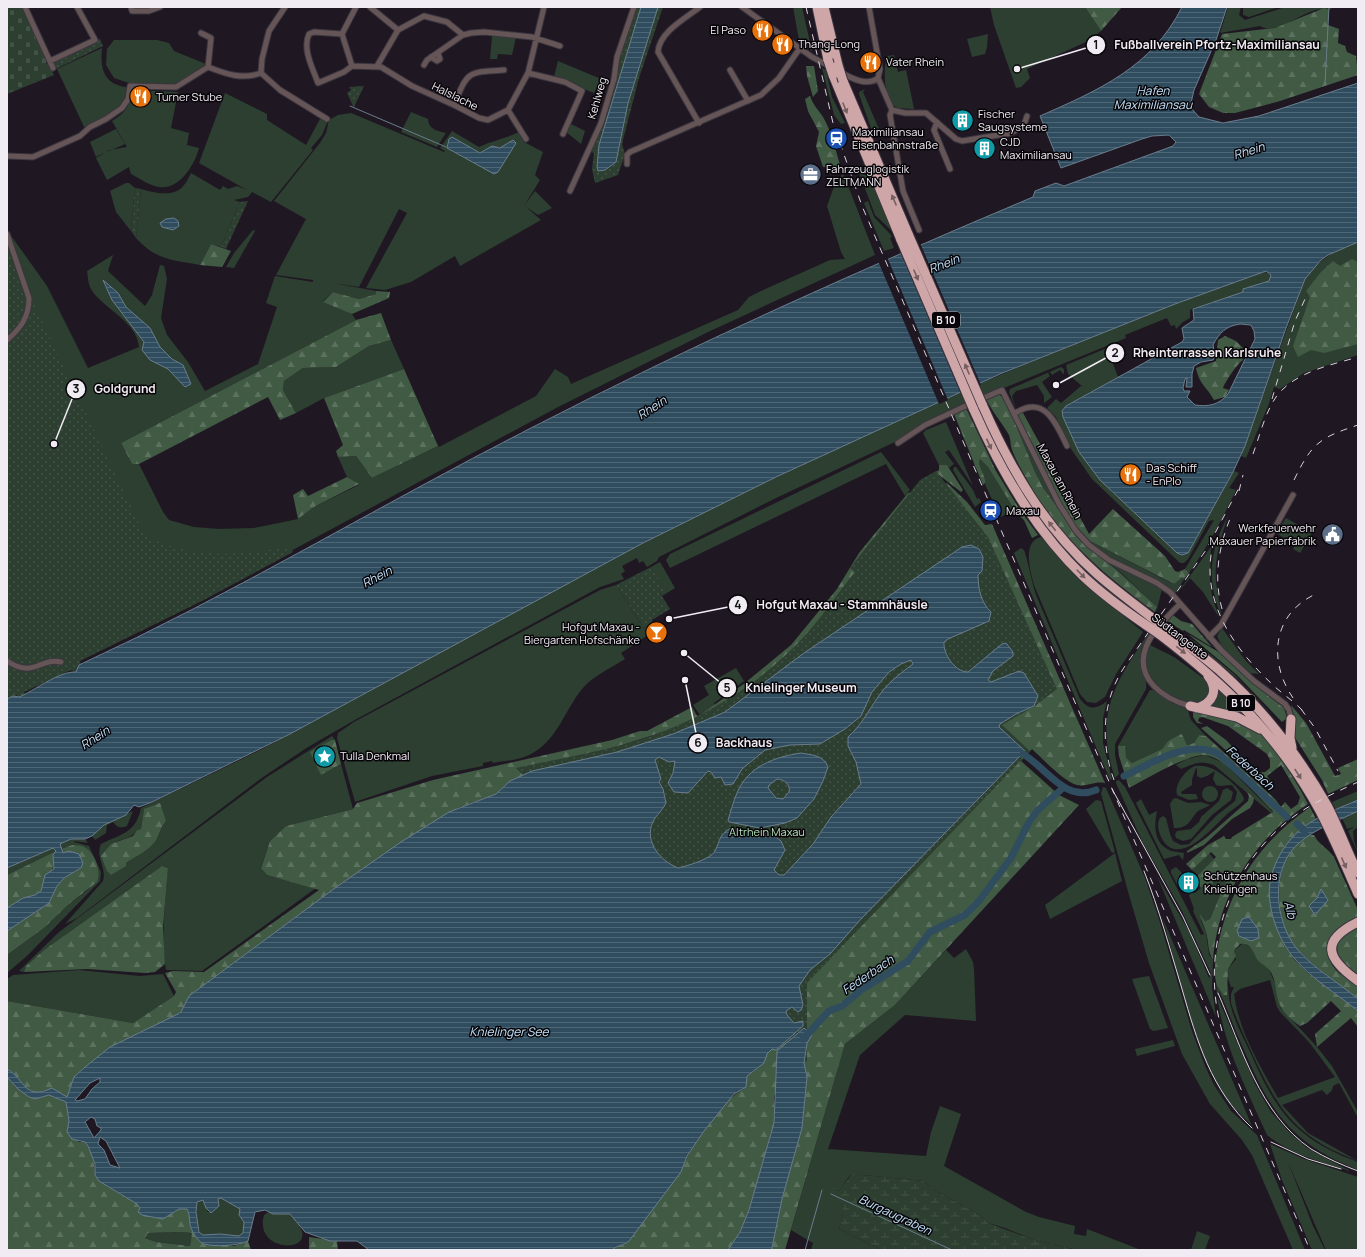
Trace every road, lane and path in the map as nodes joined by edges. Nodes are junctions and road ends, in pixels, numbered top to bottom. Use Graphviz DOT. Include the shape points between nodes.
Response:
graph roads {
  1 [pos="25,7"];
  2 [pos="77,7"];
  3 [pos="160,7"];
  4 [pos="285,7"];
  5 [pos="356,7"];
  6 [pos="370,7"];
  7 [pos="544,7"];
  8 [pos="634,7"];
  9 [pos="700,7"];
  10 [pos="742,7"];
  11 [pos="817,7"];
  12 [pos="824,7"];
  13 [pos="868,7"];
  14 [pos="131,9"];
  15 [pos="398,30"];
  16 [pos="201,33"];
  17 [pos="342,34"];
  18 [pos="463,35"];
  19 [pos="536,38"];
  20 [pos="560,46"];
  21 [pos="800,48"];
  22 [pos="50,61"];
  23 [pos="424,65"];
  24 [pos="352,66"];
  25 [pos="377,66"];
  26 [pos="208,67"];
  27 [pos="53,68"];
  28 [pos="504,70"];
  29 [pos="730,70"];
  30 [pos="261,73"];
  31 [pos="528,73"];
  32 [pos="878,78"];
  33 [pos="748,101"];
  34 [pos="454,105"];
  35 [pos="508,110"];
  36 [pos="892,110"];
  37 [pos="1027,116"];
  38 [pos="327,119"];
  39 [pos="937,122"];
  40 [pos="699,123"];
  41 [pos="563,134"];
  42 [pos="526,138"];
  43 [pos="863,138"];
  44 [pos="7,156"];
  45 [pos="627,164"];
  46 [pos="950,169"];
  47 [pos="570,191"];
  48 [pos="919,230"];
  49 [pos="7,234"];
  50 [pos="7,340"];
  51 [pos="1014,414"];
  52 [pos="898,443"];
  53 [pos="1067,446"];
  54 [pos="1293,495"];
  55 [pos="1180,604"];
  56 [pos="1148,621"];
  57 [pos="1162,631"];
  58 [pos="1209,637"];
  59 [pos="7,661"];
  60 [pos="61,662"];
  61 [pos="1202,667"];
  62 [pos="1193,707"];
  63 [pos="1291,719"];
  64 [pos="1271,724"];
  65 [pos="1275,742"];
  66 [pos="1293,751"];
  67 [pos="1324,810"];
  68 [pos="1334,829"];
  69 [pos="1357,871"];
  70 [pos="1358,894"];
  71 [pos="1358,922"];
  72 [pos="1358,980"];
  1 -- 22 [label="street"];
  2 -- 22 [label="street" via="95,40"];
  3 -- 14 [label="street" via="148,11"];
  4 -- 30 [label="street" via="268,31"];
  5 -- 17 [label="street"];
  6 -- 15 [label="street"];
  7 -- 19 [label="street"];
  8 -- 47 [label="street, Kehlweg" via="616,57 614,79 601,123"];
  9 -- 40 [label="street" via="666,34 659,42 658,52"];
  10 -- 21 [label="street"];
  11 -- 43 [label="highway, B 10, one-way, bridge" via="833,75"];
  12 -- 43 [label="highway, B 10, bridge" via="838,65"];
  13 -- 32 [label="street" via="880,69"];
  15 -- 18 [label="street" via="424,16 447,22"];
  15 -- 25 [label="street"];
  16 -- 26 [label="street" via="211,38"];
  17 -- 24 [label="street"];
  17 -- 24 [label="street" via="309,34 308,54 318,84"];
  18 -- 19 [label="street" via="484,32"];
  18 -- 23 [label="street" via="426,60"];
  19 -- 20 [label="street"];
  19 -- 31 [label="street"];
  21 -- 32 [label="street" via="819,61 857,80 869,82"];
  21 -- 33 [label="street" via="779,78 761,95"];
  22 -- 27 [label="street"];
  24 -- 25 [label="street, Halslache"];
  25 -- 34 [label="street, Halslache" via="412,86"];
  26 -- 30 [label="street" via="235,76 254,76"];
  26 -- 44 [label="street" via="176,87 130,86 128,99 122,108 80,136 33,157"];
  28 -- 34 [label="street" via="472,73 466,78"];
  29 -- 33 [label="street"];
  30 -- 38 [label="street" via="280,90"];
  31 -- 35 [label="street"];
  31 -- 41 [label="street" via="565,82 582,91"];
  32 -- 36 [label="street"];
  33 -- 40 [label="street"];
  34 -- 35 [label="street, Halslache" via="486,120"];
  35 -- 42 [label="street"];
  36 -- 39 [label="street" via="926,113"];
  36 -- 48 [label="street" via="890,115 903,191"];
  37 -- 39 [label="street" via="1024,125 1014,132 970,141 956,139"];
  39 -- 46 [label="street" via="934,130"];
  40 -- 45 [label="street" via="630,152 627,155"];
  56 -- 43 [label="highway, Südtangente / B 10, one-way, bridge" via="1097,574 1057,532 1033,502 1015,473"];
  43 -- 56 [label="highway, Südtangente / B 10, one-way, bridge" via="973,408 1006,477 1055,545 1087,580 1110,599"];
  49 -- 50 [label="street" via="29,298 29,308 22,326"];
  51 -- 52 [label="street, Maxau am Rhein" via="1002,390 926,425"];
  51 -- 53 [label="street" via="1027,408 1044,410 1054,420"];
  51 -- 55 [label="street, Maxau am Rhein" via="1059,504 1076,531 1096,551 1161,586"];
  54 -- 58 [label="street" via="1221,625"];
  55 -- 58 [label="street, Maxau am Rhein"];
  55 -- 62 [label="street" via="1148,643 1143,662 1147,676 1156,689 1172,700"];
  56 -- 57 [label="highway, Südtangente / B 10, bridge"];
  57 -- 61 [label="highway, Südtangente / B 10, one-way"];
  57 -- 64 [label="highway, Südtangente / B 10" via="1219,670"];
  58 -- 63 [label="street, Maxau am Rhein" via="1254,681 1285,704"];
  59 -- 60 [label="street" via="26,669 55,661"];
  61 -- 62 [label="highway" via="1213,683 1214,692 1209,701"];
  61 -- 65 [label="highway, Südtangente / B 10" via="1238,700"];
  62 -- 65 [label="highway" via="1237,716"];
  63 -- 64 [label="highway" via="1283,725"];
  63 -- 66 [label="highway" via="1290,738"];
  64 -- 66 [label="highway, Südtangente / B 10"];
  65 -- 67 [label="highway, Südtangente / B 10, one-way"];
  66 -- 67 [label="highway, Südtangente / B 10"];
  67 -- 68 [label="highway, Südtangente / B 10"];
  68 -- 69 [label="highway, Südtangente / B 10"];
  68 -- 70 [label="highway, Südtangente / B 10, one-way"];
  71 -- 72 [label="highway" via="1341,931 1332,947 1338,965"];
}
